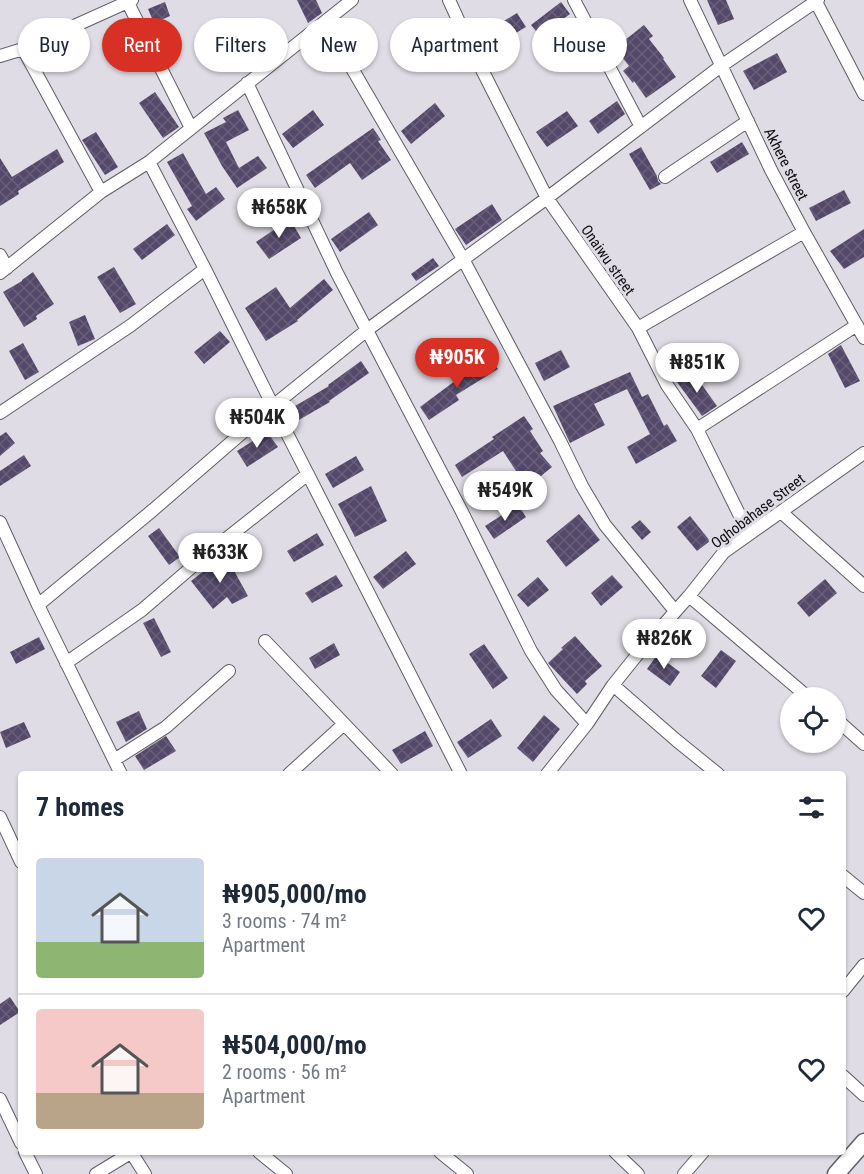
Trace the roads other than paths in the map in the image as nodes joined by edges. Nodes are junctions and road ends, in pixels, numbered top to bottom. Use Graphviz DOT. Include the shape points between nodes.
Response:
graph roads {
  1 [pos="352,0"];
  2 [pos="449,0"];
  3 [pos="574,0"];
  4 [pos="690,0"];
  5 [pos="816,0"];
  6 [pos="130,1"];
  7 [pos="330,18"];
  8 [pos="90,19"];
  9 [pos="300,42"];
  10 [pos="18,51"];
  11 [pos="0,56"];
  12 [pos="722,66"];
  13 [pos="36,72"];
  14 [pos="354,72"];
  15 [pos="247,83"];
  16 [pos="864,94"];
  17 [pos="748,121"];
  18 [pos="641,127"];
  19 [pos="191,128"];
  20 [pos="149,162"];
  21 [pos="665,177"];
  22 [pos="101,192"];
  23 [pos="547,198"];
  24 [pos="804,232"];
  25 [pos="0,255"];
  26 [pos="463,259"];
  27 [pos="205,269"];
  28 [pos="3,271"];
  29 [pos="857,325"];
  30 [pos="638,328"];
  31 [pos="367,330"];
  32 [pos="864,338"];
  33 [pos="273,406"];
  34 [pos="0,413"];
  35 [pos="697,429"];
  36 [pos="864,453"];
  37 [pos="308,474"];
  38 [pos="781,512"];
  39 [pos="0,522"];
  40 [pos="749,534"];
  41 [pos="864,586"];
  42 [pos="689,596"];
  43 [pos="38,605"];
  44 [pos="675,611"];
  45 [pos="265,641"];
  46 [pos="66,663"];
  47 [pos="229,671"];
  48 [pos="613,685"];
  49 [pos="796,687"];
  50 [pos="344,724"];
  51 [pos="587,724"];
  52 [pos="846,729"];
  53 [pos="864,744"];
  54 [pos="114,760"];
  55 [pos="120,771"];
  56 [pos="292,771"];
  57 [pos="389,771"];
  58 [pos="459,771"];
  59 [pos="549,771"];
  60 [pos="714,771"];
  61 [pos="0,817"];
  62 [pos="18,856"];
  63 [pos="846,878"];
  64 [pos="864,893"];
  65 [pos="864,965"];
  66 [pos="846,986"];
  67 [pos="846,1079"];
  68 [pos="864,1095"];
  69 [pos="0,1099"];
  70 [pos="5,1120"];
  71 [pos="18,1139"];
  72 [pos="864,1142"];
  73 [pos="26,1155"];
  74 [pos="127,1155"];
  75 [pos="134,1155"];
  76 [pos="263,1155"];
  77 [pos="444,1155"];
  78 [pos="618,1155"];
  79 [pos="701,1155"];
  80 [pos="36,1174"];
  81 [pos="96,1174"];
  82 [pos="145,1174"];
  83 [pos="286,1174"];
  84 [pos="467,1174"];
  85 [pos="638,1174"];
  86 [pos="684,1174"];
  87 [pos="836,1174"];
  1 -- 7 [label="street"];
  2 -- 23 [label="street, Onaiwu street"];
  3 -- 18 [label="street"];
  4 -- 12 [label="street, Akhere street"];
  5 -- 12 [label="street"];
  5 -- 16 [label="street"];
  6 -- 8 [label="street"];
  6 -- 19 [label="street"];
  9 -- 15 [label="street"];
  10 -- 11 [label="street"];
  12 -- 17 [label="street, Akhere street"];
  12 -- 18 [label="street"];
  13 -- 22 [label="street"];
  14 -- 26 [label="street"];
  15 -- 19 [label="street"];
  15 -- 31 [label="street"];
  17 -- 21 [label="street"];
  17 -- 24 [label="street, Akhere street"];
  18 -- 23 [label="street"];
  19 -- 20 [label="street"];
  20 -- 22 [label="street"];
  20 -- 27 [label="street"];
  22 -- 28 [label="street"];
  23 -- 26 [label="street"];
  23 -- 30 [label="street, Onaiwu street"];
  24 -- 29 [label="street, Akhere street"];
  24 -- 30 [label="street"];
  25 -- 28 [label="street"];
  26 -- 31 [label="street"];
  26 -- 44 [label="street" via="605,525"];
  27 -- 33 [label="street"];
  27 -- 34 [label="street" via="130,326"];
  29 -- 32 [label="street, Akhere street"];
  29 -- 35 [label="street"];
  30 -- 35 [label="street, Onaiwu street" via="667,385"];
  31 -- 33 [label="street"];
  31 -- 51 [label="street" via="531,651 556,690"];
  33 -- 37 [label="street"];
  33 -- 43 [label="street"];
  35 -- 40 [label="street, Onaiwu street"];
  36 -- 38 [label="street, Oghobahase Street"];
  37 -- 46 [label="street" via="142,610"];
  37 -- 58 [label="street"];
  38 -- 40 [label="street, Oghobahase Street"];
  38 -- 41 [label="street"];
  39 -- 43 [label="street"];
  40 -- 42 [label="street, Oghobahase Street" via="724,552"];
  42 -- 44 [label="street, Oghobahase Street"];
  42 -- 49 [label="street"];
  43 -- 46 [label="street"];
  44 -- 48 [label="street, Oghobahase Street"];
  45 -- 50 [label="street"];
  46 -- 54 [label="street"];
  47 -- 54 [label="street" via="166,727"];
  48 -- 51 [label="street, Oghobahase Street"];
  48 -- 60 [label="street"];
  50 -- 56 [label="street"];
  50 -- 57 [label="street"];
  51 -- 59 [label="street, Oghobahase Street"];
  52 -- 53 [label="street"];
  54 -- 55 [label="street"];
  61 -- 62 [label="street"];
  63 -- 64 [label="street"];
  65 -- 66 [label="street"];
  67 -- 68 [label="street"];
  69 -- 70 [label="street"];
  70 -- 71 [label="street"];
  72 -- 87 [label="street"];
  73 -- 80 [label="street"];
  74 -- 81 [label="street"];
  75 -- 82 [label="street"];
  76 -- 83 [label="street"];
  77 -- 84 [label="street"];
  78 -- 85 [label="street"];
  79 -- 86 [label="street"];
}
